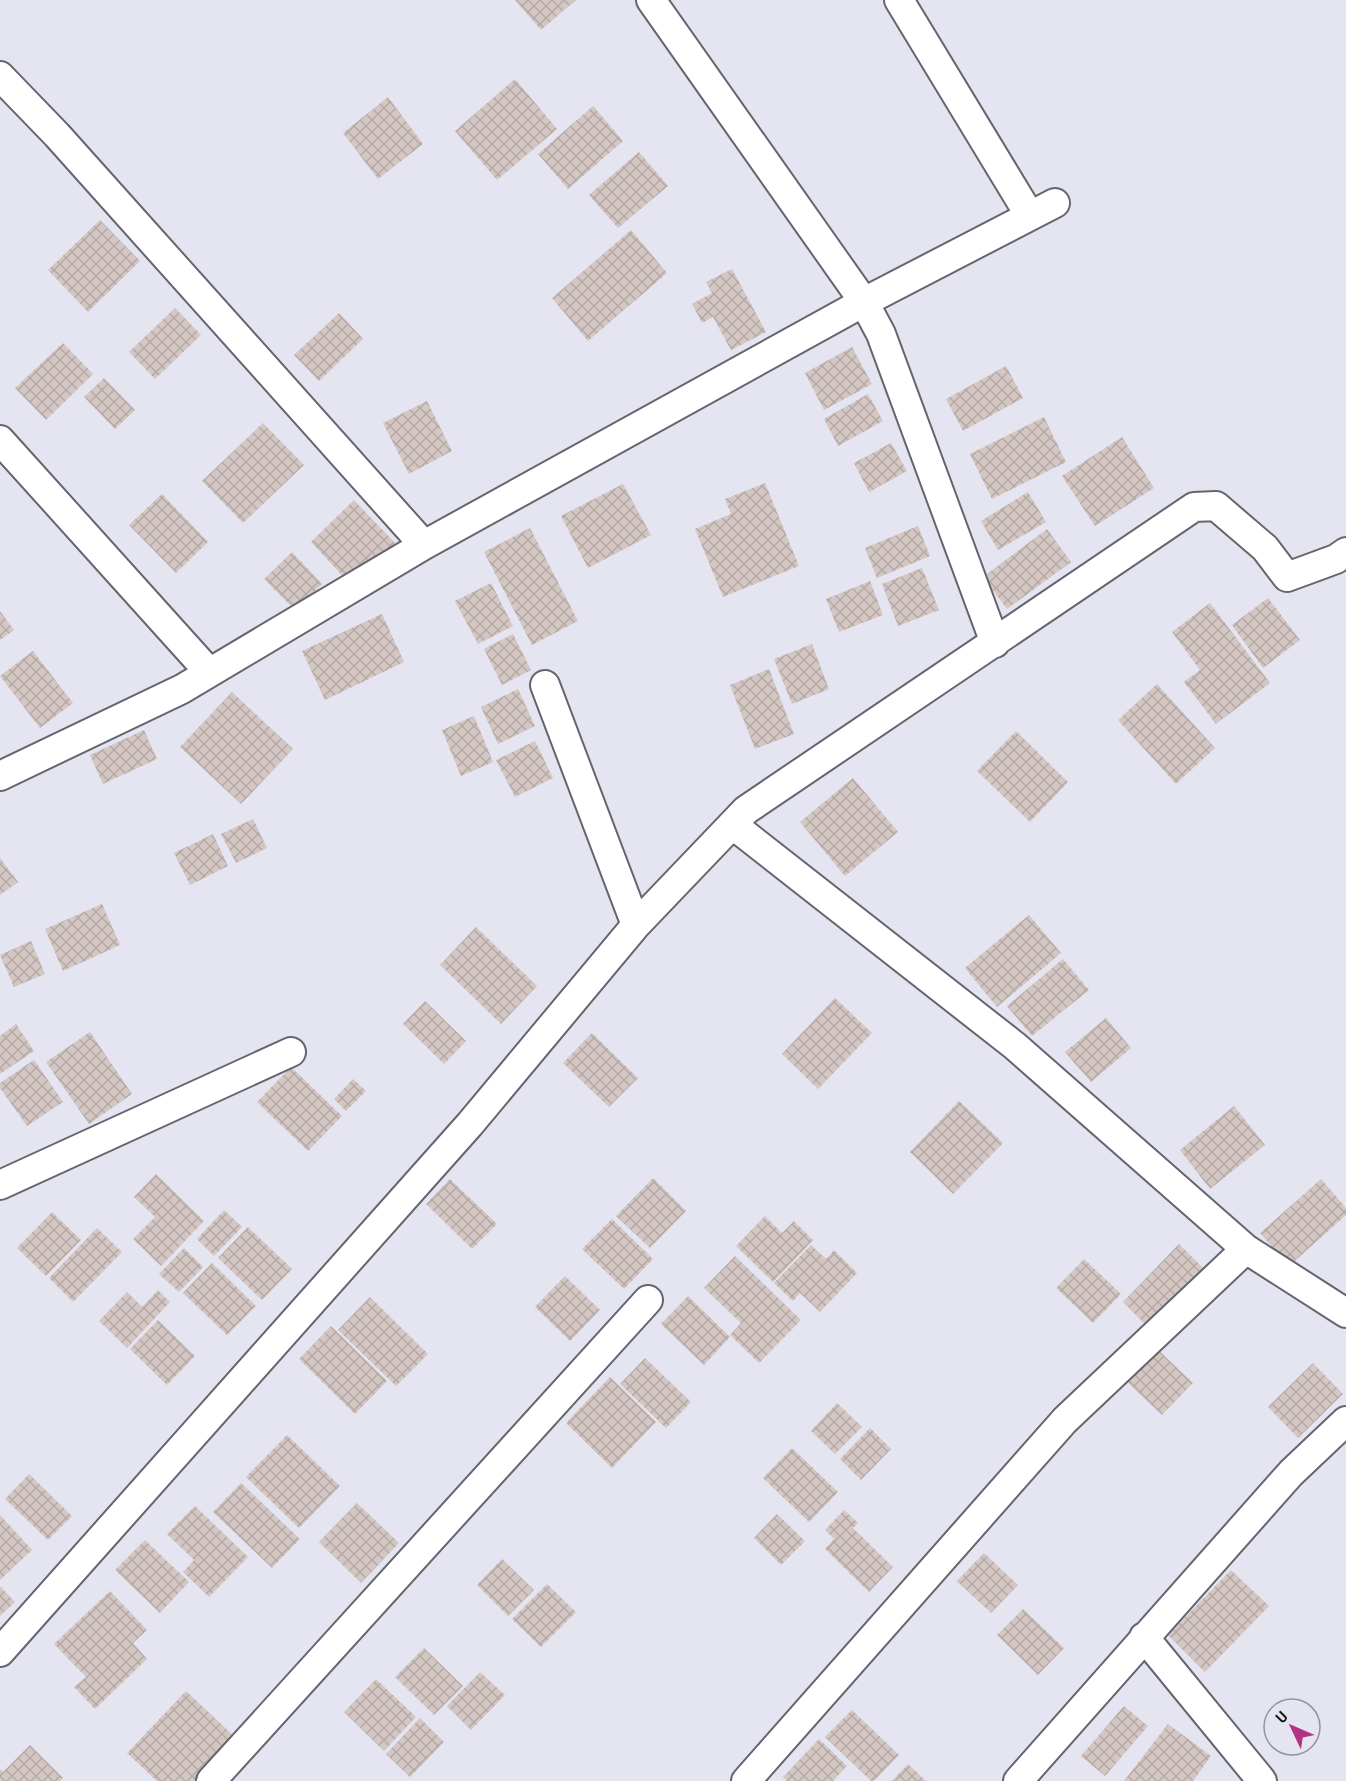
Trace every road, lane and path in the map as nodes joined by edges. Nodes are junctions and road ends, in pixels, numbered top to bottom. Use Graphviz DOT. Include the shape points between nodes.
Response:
graph roads {
  1 [pos="651,0"];
  2 [pos="899,0"];
  3 [pos="0,76"];
  4 [pos="1055,203"];
  5 [pos="1030,216"];
  6 [pos="864,302"];
  7 [pos="0,440"];
  8 [pos="424,545"];
  9 [pos="1346,552"];
  10 [pos="995,643"];
  11 [pos="209,672"];
  12 [pos="545,685"];
  13 [pos="0,776"];
  14 [pos="733,825"];
  15 [pos="636,925"];
  16 [pos="291,1052"];
  17 [pos="0,1185"];
  18 [pos="1246,1249"];
  19 [pos="648,1300"];
  20 [pos="1346,1312"];
  21 [pos="1346,1421"];
  22 [pos="1144,1637"];
  23 [pos="0,1652"];
  24 [pos="211,1781"];
  25 [pos="746,1781"];
  26 [pos="1018,1781"];
  27 [pos="1262,1781"];
  1 -- 6 [label="street"];
  2 -- 5 [label="street"];
  3 -- 8 [label="street"];
  4 -- 5 [label="street"];
  5 -- 6 [label="street"];
  6 -- 8 [label="street"];
  6 -- 10 [label="street" via="881,334"];
  7 -- 11 [label="street"];
  8 -- 11 [label="street"];
  9 -- 10 [label="street" via="1287,577 1265,548 1216,506 1194,507"];
  10 -- 14 [label="street" via="746,810"];
  11 -- 13 [label="street" via="182,689"];
  12 -- 15 [label="street"];
  14 -- 15 [label="street"];
  14 -- 18 [label="street" via="1015,1046"];
  15 -- 23 [label="street" via="470,1124"];
  16 -- 17 [label="street"];
  18 -- 20 [label="street"];
  18 -- 25 [label="street" via="1065,1420"];
  19 -- 24 [label="street"];
  21 -- 22 [label="street" via="1291,1473"];
  22 -- 26 [label="street"];
  22 -- 27 [label="street"];
}
